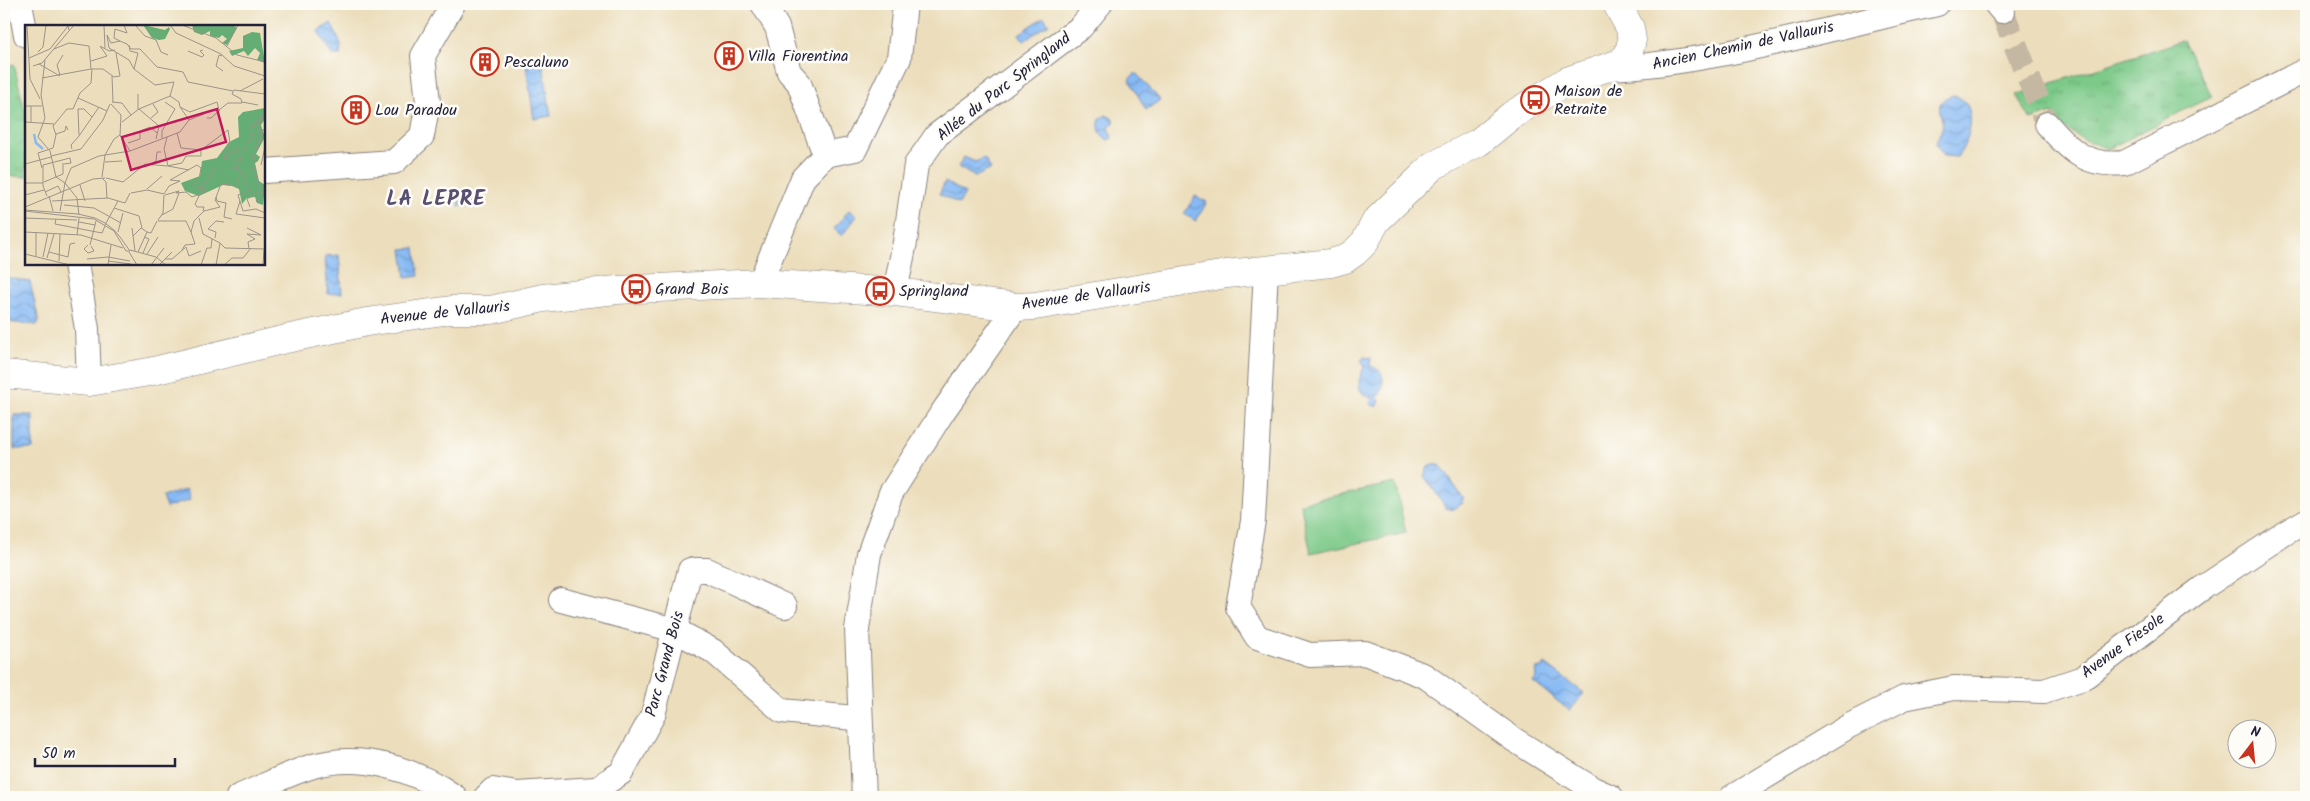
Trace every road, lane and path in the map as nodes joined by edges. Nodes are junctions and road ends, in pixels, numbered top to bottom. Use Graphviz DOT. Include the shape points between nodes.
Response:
graph roads {
  1 [pos="20,4"];
  2 [pos="453,4"];
  3 [pos="763,4"];
  4 [pos="905,4"];
  5 [pos="1100,4"];
  6 [pos="1617,4"];
  7 [pos="1936,4"];
  8 [pos="25,30"];
  9 [pos="1608,68"];
  10 [pos="2306,70"];
  11 [pos="2047,124"];
  12 [pos="825,155"];
  13 [pos="265,171"];
  14 [pos="76,265"];
  15 [pos="1266,270"];
  16 [pos="760,283"];
  17 [pos="895,292"];
  18 [pos="1016,307"];
  19 [pos="4,374"];
  20 [pos="89,382"];
  21 [pos="2306,521"];
  22 [pos="560,600"];
  23 [pos="785,606"];
  24 [pos="675,630"];
  25 [pos="854,718"];
  26 [pos="238,797"];
  27 [pos="455,797"];
  28 [pos="486,797"];
  29 [pos="864,797"];
  30 [pos="1611,797"];
  31 [pos="1732,797"];
  1 -- 8 [label="street"];
  2 -- 13 [label="street" via="424,56 428,102 422,136 394,162"];
  3 -- 12 [label="street" via="777,27 789,72 799,83"];
  4 -- 12 [label="street" via="899,58 855,149"];
  5 -- 17 [label="street, Allée du Parc Springland" via="1081,27 937,135 916,165 906,242"];
  6 -- 9 [label="main road, Avenue de Vallauris" via="1630,28 1632,40 1628,55"];
  7 -- 9 [label="street, Ancien Chemin de Vallauris" via="1648,67"];
  9 -- 15 [label="main road, Avenue de Vallauris" via="1567,81 1512,115 1480,142 1433,166 1376,221 1365,242 1345,259"];
  10 -- 11 [label="street" via="2124,162 2093,162 2075,153"];
  12 -- 16 [label="street" via="804,178"];
  14 -- 20 [label="street" via="88,329"];
  15 -- 18 [label="main road, Avenue de Vallauris"];
  15 -- 30 [label="street" via="1254,521 1238,608 1257,637 1310,655 1365,653 1425,676 1513,739"];
  16 -- 17 [label="main road, Avenue de Vallauris"];
  16 -- 20 [label="main road, Avenue de Vallauris" via="617,290 543,298 492,310 417,314"];
  17 -- 18 [label="main road, Avenue de Vallauris"];
  18 -- 29 [label="street" via="891,493 869,554 857,629"];
  19 -- 20 [label="main road, Avenue de Vallauris"];
  21 -- 31 [label="street, Avenue Fiesole" via="2201,589 2083,678 2044,690 1954,688 1904,698 1849,726"];
  22 -- 24 [label="street"];
  23 -- 24 [label="street, Parc Grand Bois" via="707,570 690,570"];
  24 -- 25 [label="street" via="713,650 782,711"];
  24 -- 28 [label="street, Parc Grand Bois" via="653,715 621,773 596,789 517,794 494,790"];
  26 -- 27 [label="street" via="313,766 351,761 384,764 438,785"];
}
